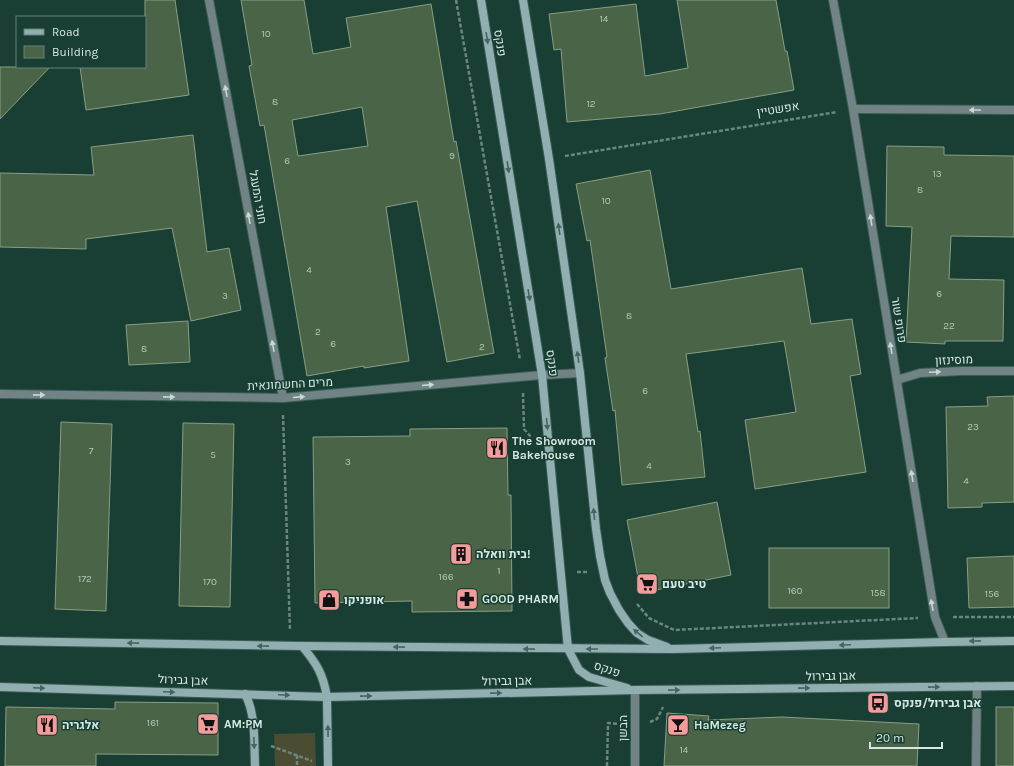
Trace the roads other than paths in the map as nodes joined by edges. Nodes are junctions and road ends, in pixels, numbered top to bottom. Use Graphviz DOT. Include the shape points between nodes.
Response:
graph roads {
  1 [pos="209,0"];
  2 [pos="481,0"];
  3 [pos="523,0"];
  4 [pos="833,0"];
  5 [pos="853,109"];
  6 [pos="1014,110"];
  7 [pos="1014,371"];
  8 [pos="580,373"];
  9 [pos="542,375"];
  10 [pos="897,380"];
  11 [pos="0,394"];
  12 [pos="283,398"];
  13 [pos="0,641"];
  14 [pos="1014,641"];
  15 [pos="944,642"];
  16 [pos="302,646"];
  17 [pos="568,649"];
  18 [pos="673,649"];
  19 [pos="977,686"];
  20 [pos="1014,686"];
  21 [pos="0,687"];
  22 [pos="635,690"];
  23 [pos="245,694"];
  24 [pos="327,697"];
  25 [pos="255,766"];
  26 [pos="328,766"];
  27 [pos="635,766"];
  28 [pos="976,766"];
  12 -- 1 [label="street, חוני המעגל, one-way"];
  2 -- 9 [label="main road, פנקס, one-way"];
  8 -- 3 [label="main road, one-way"];
  4 -- 5 [label="street, פרופ שור"];
  6 -- 5 [label="street, one-way"];
  10 -- 5 [label="street, פרופ שור, one-way"];
  10 -- 7 [label="street, מוסינזון, one-way" via="920,373"];
  8 -- 9 [label="street, מרים החשמונאית"];
  18 -- 8 [label="main road, one-way" via="637,633 619,610 610,593 596,529"];
  12 -- 9 [label="street, מרים החשמונאית, one-way"];
  9 -- 17 [label="main road, פנקס, one-way"];
  15 -- 10 [label="street, פרופ שור, one-way" via="934,617"];
  11 -- 12 [label="street, מרים החשמונאית, one-way"];
  16 -- 13 [label="main road, one-way"];
  14 -- 15 [label="main road, one-way"];
  15 -- 18 [label="main road, one-way"];
  17 -- 16 [label="main road, one-way"];
  16 -- 24 [label="main road" via="322,674"];
  18 -- 17 [label="main road, one-way"];
  17 -- 22 [label="main road, פנקס" via="579,670 589,677"];
  19 -- 20 [label="main road, אבן גבירול"];
  22 -- 19 [label="main road, אבן גבירול, one-way"];
  19 -- 28 [label="street"];
  21 -- 23 [label="main road, אבן גבירול, one-way"];
  24 -- 22 [label="main road, אבן גבירול, one-way"];
  22 -- 27 [label="street, הבשן"];
  23 -- 24 [label="main road, אבן גבירול, one-way"];
  23 -- 25 [label="main road, one-way" via="252,713"];
  26 -- 24 [label="main road, one-way"];
}
